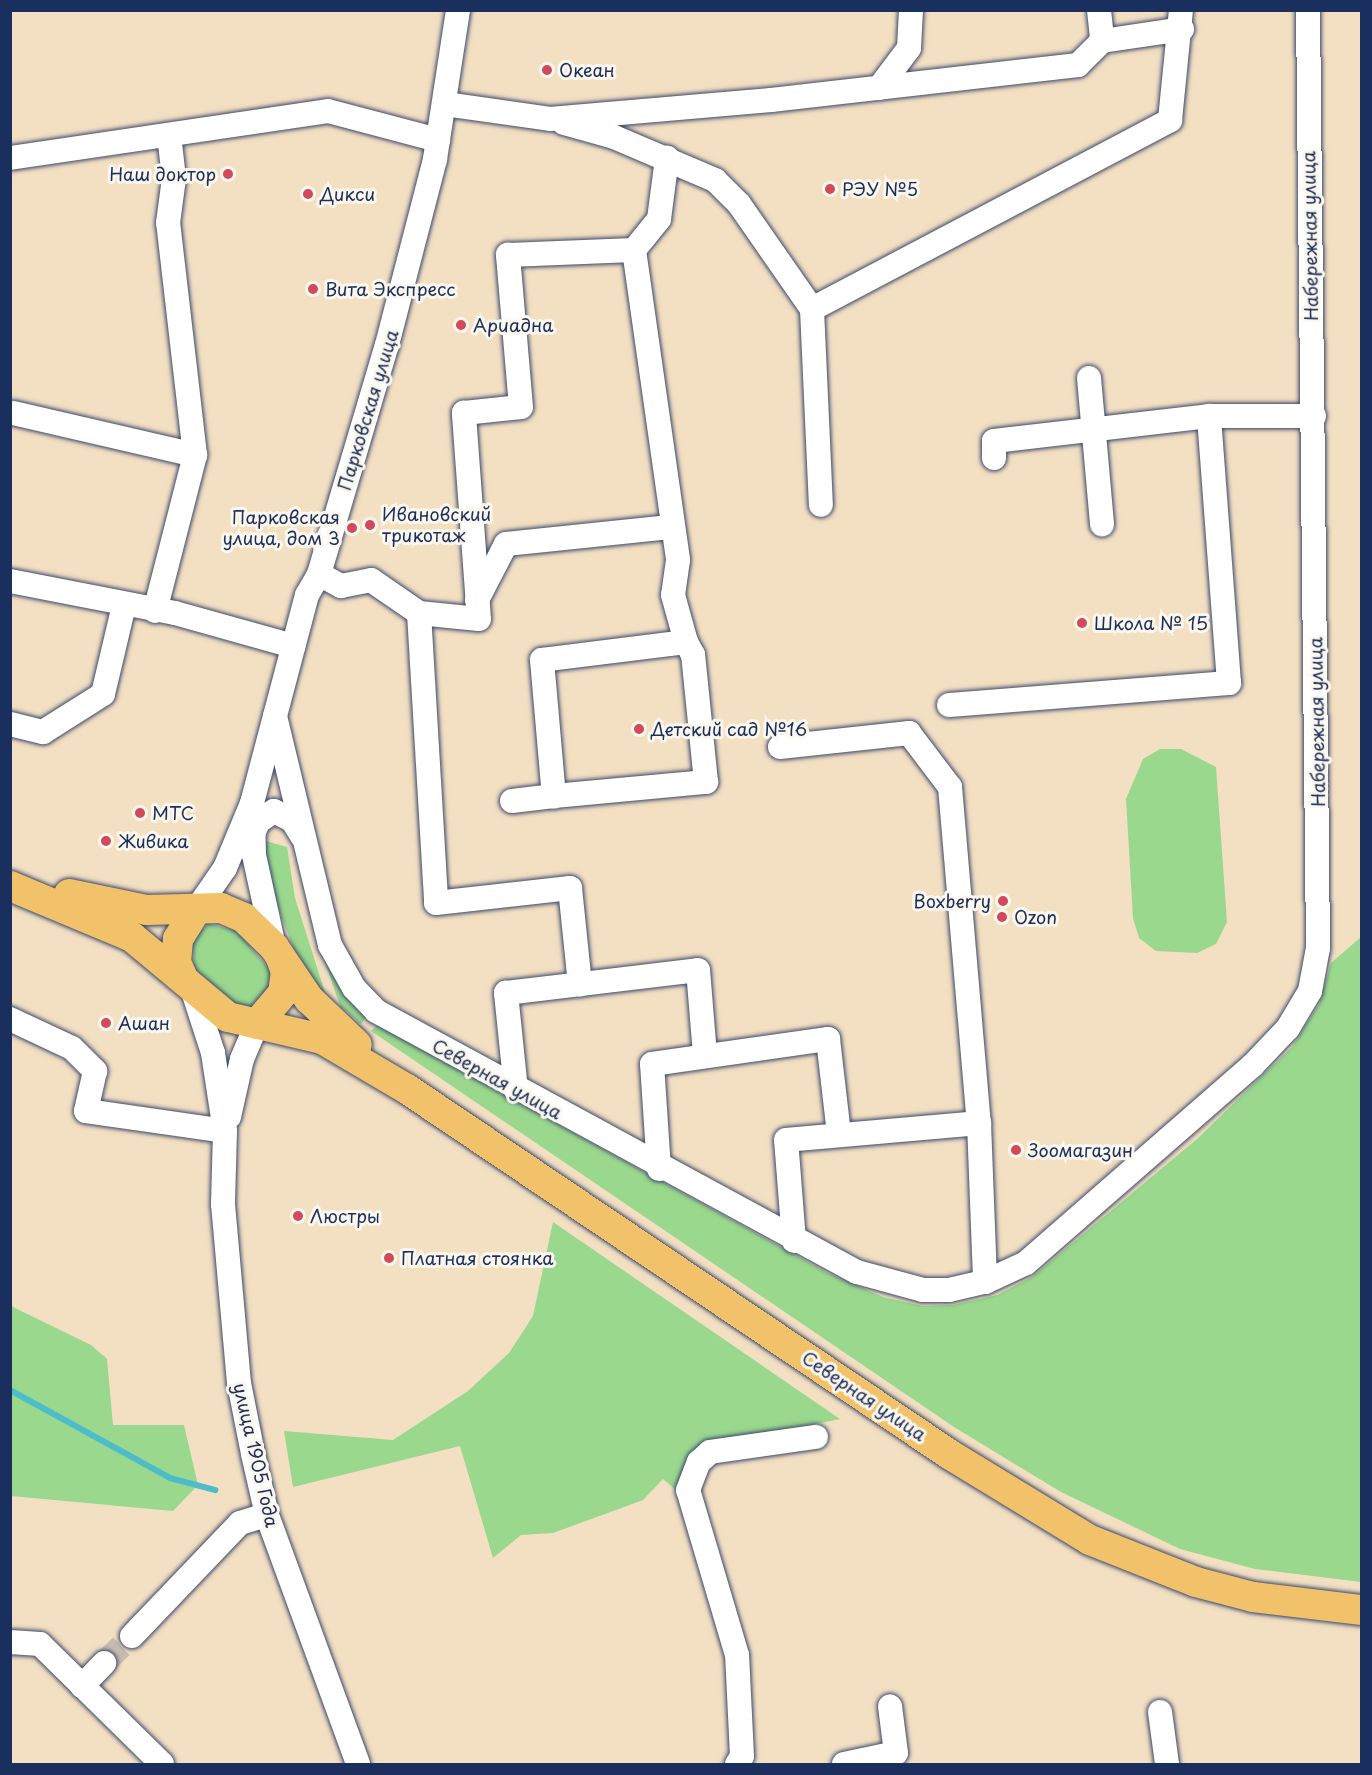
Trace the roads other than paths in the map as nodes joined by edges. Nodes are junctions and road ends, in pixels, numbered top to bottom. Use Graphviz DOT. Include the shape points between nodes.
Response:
graph roads {
  1 [pos="458,10"];
  2 [pos="910,10"];
  3 [pos="1099,10"];
  4 [pos="1308,10"];
  5 [pos="1182,20"];
  6 [pos="1102,41"];
  7 [pos="879,88"];
  8 [pos="445,104"];
  9 [pos="550,119"];
  10 [pos="169,135"];
  11 [pos="438,140"];
  12 [pos="667,158"];
  13 [pos="10,159"];
  14 [pos="634,250"];
  15 [pos="812,309"];
  16 [pos="1089,378"];
  17 [pos="13,413"];
  18 [pos="1209,416"];
  19 [pos="1314,416"];
  20 [pos="1094,429"];
  21 [pos="195,455"];
  22 [pos="994,458"];
  23 [pos="821,505"];
  24 [pos="1102,524"];
  25 [pos="670,527"];
  26 [pos="319,574"];
  27 [pos="10,581"];
  28 [pos="477,600"];
  29 [pos="124,605"];
  30 [pos="155,611"];
  31 [pos="419,613"];
  32 [pos="686,642"];
  33 [pos="293,646"];
  34 [pos="949,705"];
  35 [pos="275,716"];
  36 [pos="10,724"];
  37 [pos="780,747"];
  38 [pos="554,796"];
  39 [pos="512,801"];
  40 [pos="252,803"];
  41 [pos="253,834"];
  42 [pos="306,844"];
  43 [pos="10,885"];
  44 [pos="196,910"];
  45 [pos="278,952"];
  46 [pos="188,984"];
  47 [pos="580,984"];
  48 [pos="10,1019"];
  49 [pos="257,1024"];
  50 [pos="306,1035"];
  51 [pos="705,1056"];
  52 [pos="242,1059"];
  53 [pos="407,1089"];
  54 [pos="516,1090"];
  55 [pos="979,1123"];
  56 [pos="225,1131"];
  57 [pos="839,1134"];
  58 [pos="659,1169"];
  59 [pos="794,1241"];
  60 [pos="985,1282"];
  61 [pos="816,1437"];
  62 [pos="267,1515"];
  63 [pos="1362,1610"];
  64 [pos="132,1636"];
  65 [pos="10,1642"];
  66 [pos="105,1663"];
  67 [pos="82,1686"];
  68 [pos="890,1706"];
  69 [pos="1160,1712"];
  70 [pos="162,1764"];
  71 [pos="358,1764"];
  72 [pos="737,1764"];
  73 [pos="844,1764"];
  74 [pos="1167,1764"];
  1 -- 8 [label="street, Парковская улица"];
  2 -- 7 [label="street" via="909,48"];
  3 -- 6 [label="street"];
  4 -- 19 [label="street, Набережная улица"];
  5 -- 6 [label="street"];
  5 -- 15 [label="street" via="1170,120"];
  6 -- 7 [label="street" via="1078,64"];
  7 -- 9 [label="street"];
  8 -- 9 [label="street"];
  8 -- 11 [label="street, Парковская улица"];
  9 -- 12 [label="street"];
  10 -- 11 [label="street" via="328,111"];
  10 -- 13 [label="street"];
  10 -- 21 [label="street" via="174,178 168,223"];
  11 -- 26 [label="street, Парковская улица" via="416,243"];
  12 -- 14 [label="street" via="659,219"];
  12 -- 15 [label="street" via="715,180 739,204"];
  14 -- 25 [label="street"];
  14 -- 28 [label="street" via="508,255 521,407 464,413"];
  15 -- 23 [label="street"];
  16 -- 20 [label="street"];
  17 -- 21 [label="street"];
  18 -- 19 [label="street"];
  18 -- 20 [label="street"];
  18 -- 34 [label="street" via="1229,683"];
  19 -- 60 [label="street, Набережная улица" via="1318,948 1310,991 1259,1059 1183,1129 1026,1263"];
  20 -- 22 [label="street" via="994,441"];
  20 -- 24 [label="street"];
  21 -- 30 [label="street"];
  25 -- 28 [label="street" via="506,544"];
  25 -- 32 [label="street" via="678,560 673,595"];
  26 -- 31 [label="street" via="341,586 371,580"];
  26 -- 33 [label="street, Парковская улица"];
  27 -- 29 [label="street"];
  28 -- 31 [label="street" via="479,619"];
  29 -- 30 [label="street"];
  29 -- 36 [label="street" via="103,694 44,732"];
  30 -- 33 [label="street"];
  31 -- 47 [label="street" via="436,903 570,888"];
  32 -- 38 [label="street" via="542,660"];
  32 -- 38 [label="street" via="693,655 706,782"];
  33 -- 35 [label="street, Парковская улица"];
  35 -- 40 [label="street, Парковская улица"];
  35 -- 42 [label="street, Северная улица"];
  37 -- 55 [label="street" via="909,733 950,787"];
  38 -- 39 [label="street"];
  40 -- 41 [label="street, Парковская улица"];
  40 -- 44 [label="street, Парковская улица" via="225,868"];
  41 -- 42 [label="street" via="266,815 282,813"];
  41 -- 45 [label="street, Парковская улица"];
  42 -- 54 [label="street, Северная улица" via="330,945 354,988 376,1011"];
  43 -- 44 [label="main road, Северная улица" via="147,910"];
  43 -- 46 [label="main road, Северная улица" via="132,937"];
  44 -- 45 [label="main road, Северная улица" via="230,912"];
  44 -- 46 [label="main road" via="178,939 176,962"];
  45 -- 49 [label="main road" via="286,972 283,993"];
  45 -- 53 [label="main road, Северная улица" via="324,1016"];
  46 -- 49 [label="main road, Северная улица" via="228,1017"];
  46 -- 56 [label="street, улица 1905 Года" via="211,1043"];
  47 -- 51 [label="street" via="698,970"];
  47 -- 54 [label="street" via="506,993"];
  48 -- 56 [label="street" via="72,1048 95,1071 86,1112"];
  49 -- 50 [label="main road, Северная улица"];
  49 -- 52 [label="street, улица 1905 Года"];
  50 -- 52 [label="street" via="274,1037"];
  50 -- 53 [label="main road, Северная улица"];
  51 -- 57 [label="street" via="828,1039"];
  51 -- 58 [label="street" via="652,1064"];
  52 -- 56 [label="street, улица 1905 Года"];
  53 -- 63 [label="main road, Северная улица" via="939,1447 1090,1540 1207,1585"];
  54 -- 58 [label="street, Северная улица"];
  55 -- 57 [label="street"];
  55 -- 60 [label="street"];
  56 -- 62 [label="street, улица 1905 Года" via="223,1204 239,1383"];
  57 -- 59 [label="street" via="786,1140"];
  58 -- 59 [label="street, Северная улица"];
  59 -- 60 [label="street, Северная улица" via="857,1272 912,1288 950,1290"];
  61 -- 72 [label="street" via="710,1452 699,1462 688,1490 737,1654 742,1756"];
  62 -- 64 [label="street" via="240,1523"];
  62 -- 71 [label="street, улица 1905 Года"];
  65 -- 67 [label="street" via="40,1644"];
  66 -- 67 [label="street"];
  67 -- 70 [label="street"];
  68 -- 73 [label="street" via="896,1753"];
  69 -- 74 [label="street"];
}
